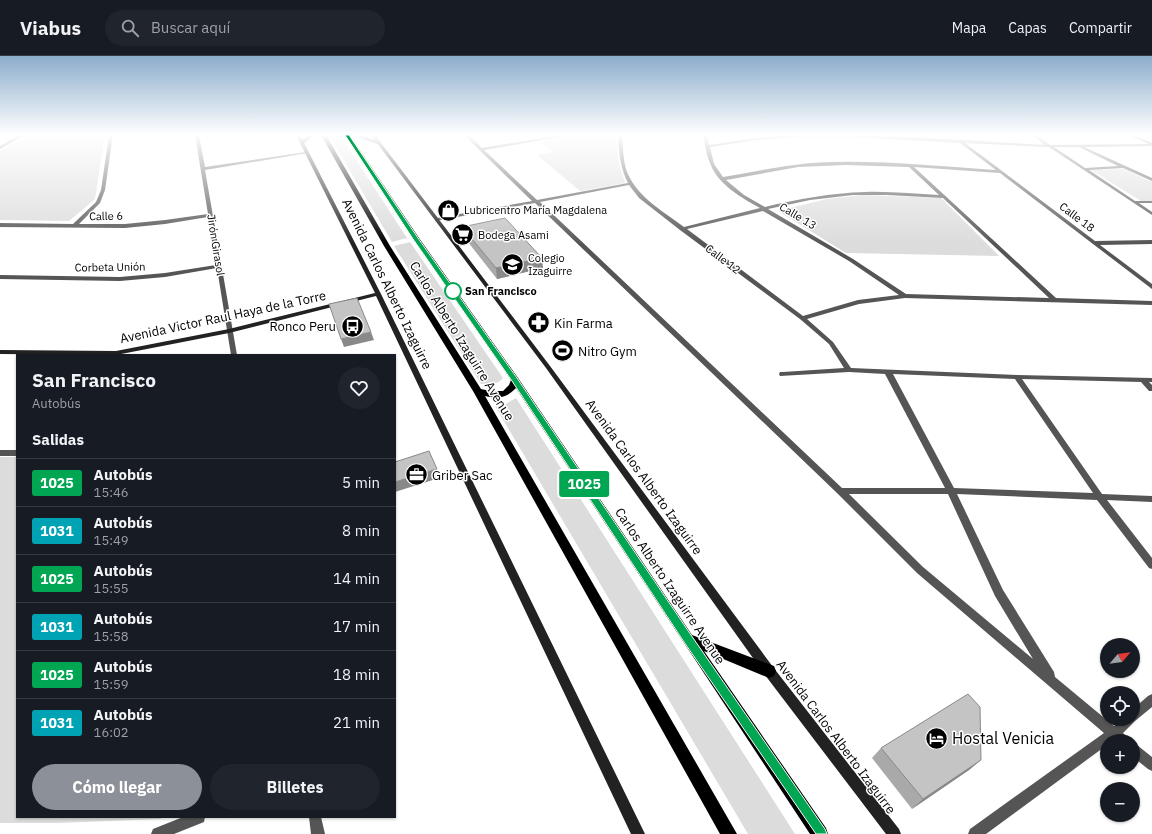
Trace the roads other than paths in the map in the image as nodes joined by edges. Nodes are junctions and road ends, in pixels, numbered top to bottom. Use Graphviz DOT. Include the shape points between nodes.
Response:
graph roads {
  1 [pos="106,171"];
  2 [pos="202,171"];
  3 [pos="315,171"];
  4 [pos="344,171"];
  5 [pos="371,171"];
  6 [pos="400,171"];
  7 [pos="504,171"];
  8 [pos="625,171"];
  9 [pos="717,171"];
  10 [pos="761,171"];
  11 [pos="917,171"];
  12 [pos="990,171"];
  13 [pos="1087,171"];
  14 [pos="1133,171"];
  15 [pos="1000,172"];
  16 [pos="722,179"];
  17 [pos="1152,180"];
  18 [pos="629,184"];
  19 [pos="944,197"];
  20 [pos="535,202"];
  21 [pos="1134,202"];
  22 [pos="1152,202"];
  23 [pos="767,209"];
  24 [pos="1152,214"];
  25 [pos="211,215"];
  26 [pos="437,220"];
  27 [pos="0,225"];
  28 [pos="74,226"];
  29 [pos="682,229"];
  30 [pos="1152,242"];
  31 [pos="1094,243"];
  32 [pos="220,266"];
  33 [pos="0,277"];
  34 [pos="1152,287"];
  35 [pos="378,294"];
  36 [pos="905,296"];
  37 [pos="1054,300"];
  38 [pos="1152,303"];
  39 [pos="802,318"];
  40 [pos="229,331"];
  41 [pos="0,352"];
  42 [pos="234,354"];
  43 [pos="849,370"];
  44 [pos="888,372"];
  45 [pos="783,374"];
  46 [pos="1017,377"];
  47 [pos="514,380"];
  48 [pos="1143,380"];
  49 [pos="1152,380"];
  50 [pos="1152,389"];
  51 [pos="478,391"];
  52 [pos="0,453"];
  53 [pos="16,453"];
  54 [pos="840,491"];
  55 [pos="951,491"];
  56 [pos="1099,496"];
  57 [pos="1152,498"];
  58 [pos="1152,565"];
  59 [pos="687,638"];
  60 [pos="769,672"];
  61 [pos="1054,683"];
  62 [pos="1152,700"];
  63 [pos="1140,710"];
  64 [pos="1122,726"];
  65 [pos="1114,733"];
  66 [pos="1140,755"];
  67 [pos="1152,765"];
  68 [pos="197,818"];
  69 [pos="316,818"];
  70 [pos="158,834"];
  71 [pos="318,834"];
  72 [pos="638,834"];
  73 [pos="729,834"];
  74 [pos="820,834"];
  75 [pos="894,834"];
  76 [pos="975,834"];
  1 -- 28 [label="street" via="98,203"];
  2 -- 25 [label="street, Jirón Girasol"];
  3 -- 35 [label="street, Avenida Carlos Alberto Izaguirre"];
  4 -- 51 [label="main road, Carlos Alberto Izaguirre Avenue" via="387,246"];
  5 -- 47 [label="main road, Carlos Alberto Izaguirre Avenue"];
  6 -- 26 [label="street, Avenida Carlos Alberto Izaguirre"];
  7 -- 20 [label="street"];
  8 -- 18 [label="street, Calle 12"];
  9 -- 16 [label="street, Calle 13"];
  10 -- 16 [label="street"];
  11 -- 19 [label="street"];
  12 -- 15 [label="street"];
  13 -- 21 [label="street"];
  14 -- 17 [label="street"];
  15 -- 31 [label="street, Calle 18"];
  16 -- 23 [label="street, Calle 13" via="742,196"];
  18 -- 20 [label="street"];
  18 -- 29 [label="street, Calle 12" via="641,197"];
  19 -- 23 [label="street" via="888,193 853,194 818,198"];
  19 -- 37 [label="street"];
  20 -- 26 [label="street"];
  20 -- 54 [label="street"];
  21 -- 22 [label="street"];
  21 -- 24 [label="street"];
  23 -- 29 [label="street"];
  23 -- 36 [label="street, Calle 13"];
  25 -- 28 [label="street, Calle 6" via="133,225"];
  25 -- 32 [label="street, Jirón Girasol"];
  26 -- 60 [label="street, Avenida Carlos Alberto Izaguirre" via="548,367"];
  27 -- 28 [label="street, Calle 6"];
  29 -- 39 [label="street, Calle 12"];
  30 -- 31 [label="street"];
  31 -- 34 [label="street, Calle 18"];
  32 -- 33 [label="street, Corbeta Unión" via="120,279"];
  32 -- 40 [label="street, Jirón Girasol"];
  35 -- 40 [label="street, Avenida Victor Raul Haya de la Torre"];
  35 -- 72 [label="street, Avenida Carlos Alberto Izaguirre"];
  36 -- 37 [label="street"];
  36 -- 39 [label="street" via="858,302"];
  37 -- 38 [label="street"];
  39 -- 43 [label="street, Calle 12" via="832,343"];
  40 -- 41 [label="street, Avenida Victor Raul Haya de la Torre" via="116,353"];
  40 -- 42 [label="street, Jirón Girasol"];
  43 -- 44 [label="street"];
  43 -- 45 [label="street"];
  44 -- 46 [label="street"];
  44 -- 55 [label="street"];
  46 -- 48 [label="street"];
  46 -- 56 [label="street"];
  47 -- 51 [label="main road" via="513,386 506,394"];
  47 -- 59 [label="main road, Carlos Alberto Izaguirre Avenue"];
  48 -- 49 [label="street"];
  48 -- 50 [label="street"];
  51 -- 73 [label="main road, Carlos Alberto Izaguirre Avenue"];
  52 -- 53 [label="street"];
  54 -- 55 [label="street"];
  54 -- 61 [label="street" via="920,570"];
  55 -- 56 [label="street"];
  55 -- 61 [label="street" via="999,593"];
  56 -- 57 [label="street"];
  56 -- 58 [label="street"];
  59 -- 60 [label="main road"];
  59 -- 74 [label="main road, Carlos Alberto Izaguirre Avenue"];
  60 -- 75 [label="street, Avenida Carlos Alberto Izaguirre"];
  61 -- 65 [label="street"];
  62 -- 63 [label="street"];
  64 -- 65 [label="street"];
  65 -- 76 [label="street"];
  66 -- 67 [label="street"];
  68 -- 70 [label="street"];
  69 -- 71 [label="street"];
}
